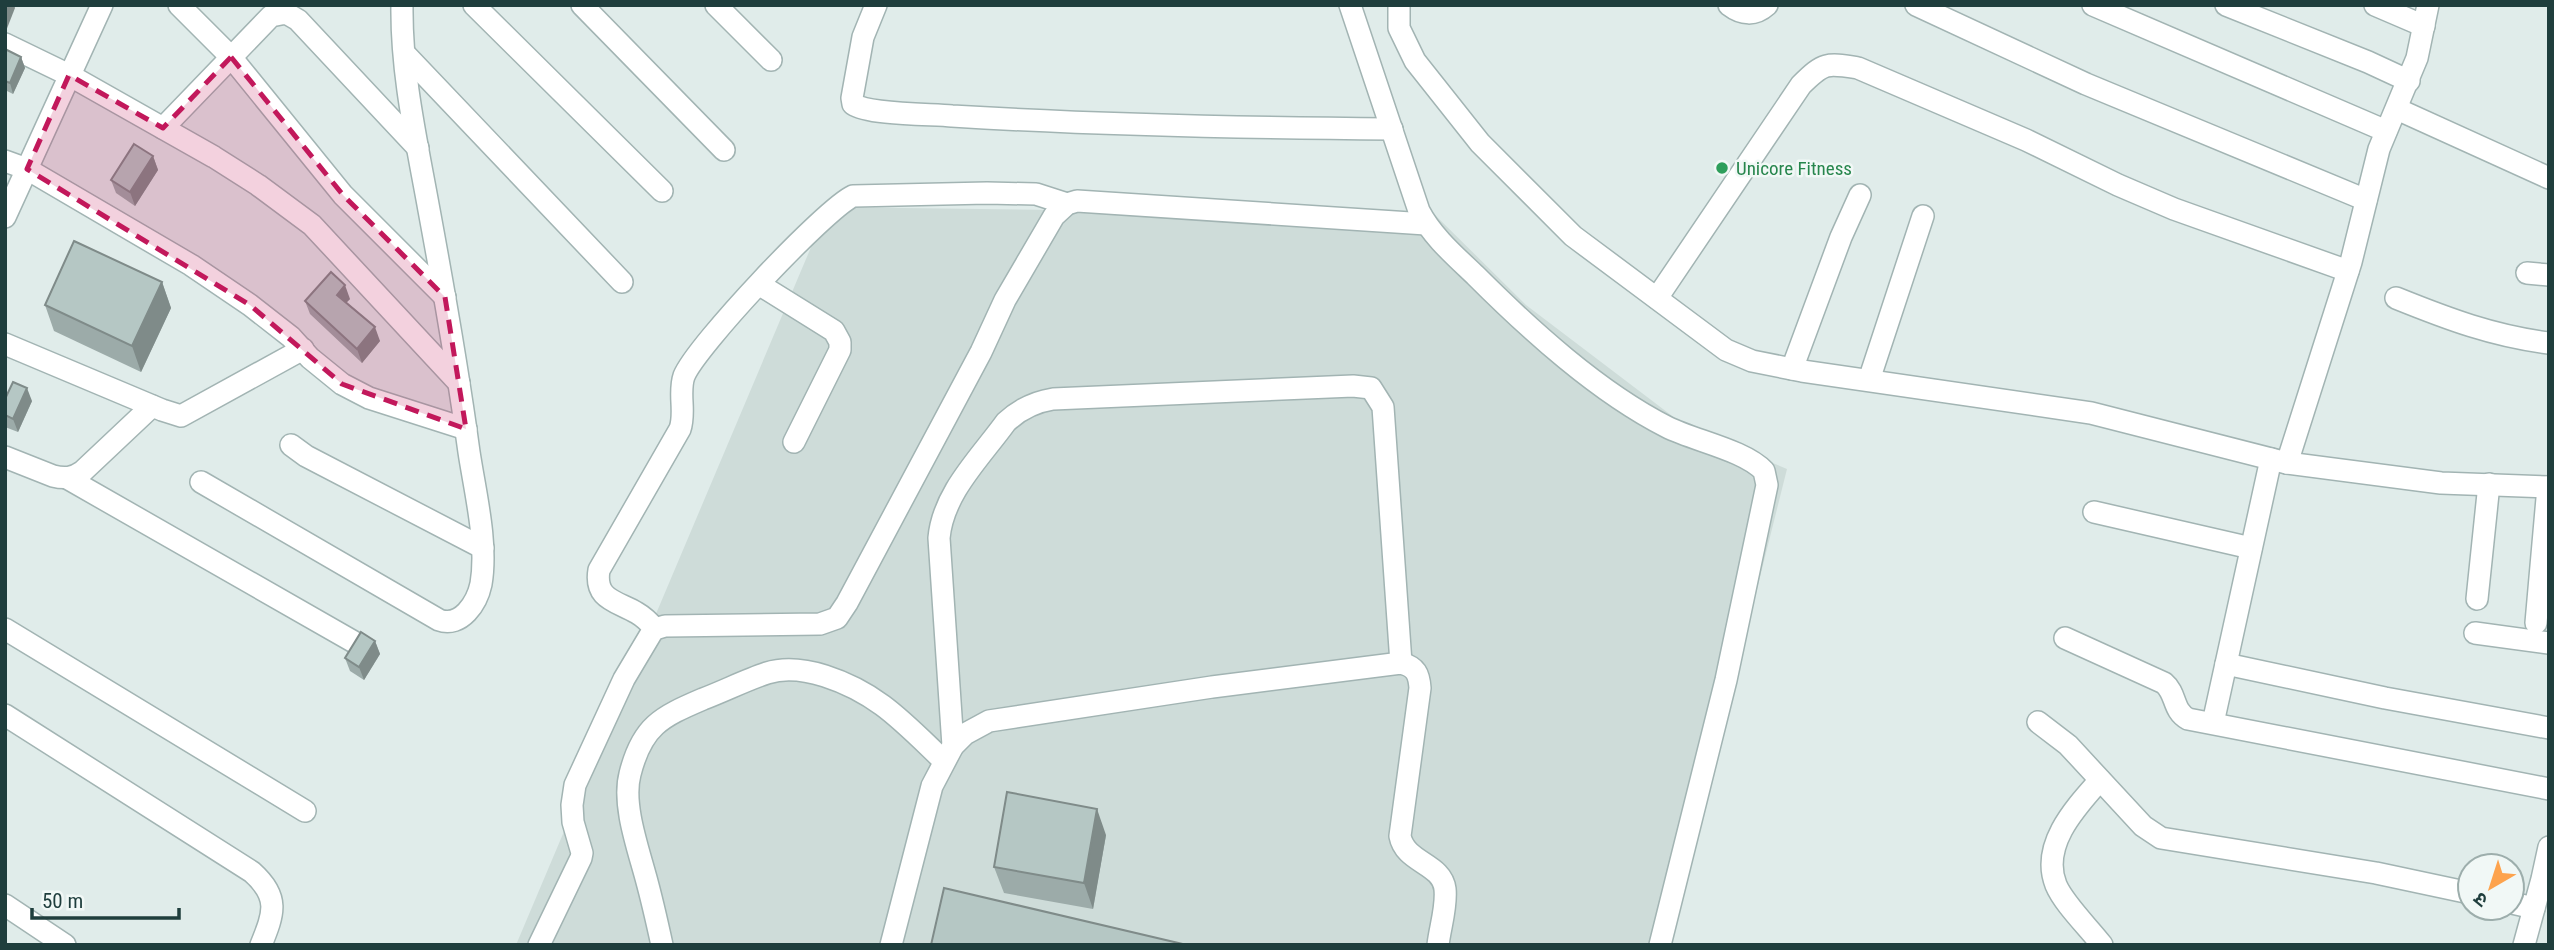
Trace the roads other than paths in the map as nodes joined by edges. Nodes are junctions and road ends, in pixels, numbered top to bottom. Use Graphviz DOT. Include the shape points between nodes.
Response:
graph roads {
  1 [pos="102,5"];
  2 [pos="179,5"];
  3 [pos="402,5"];
  4 [pos="474,5"];
  5 [pos="582,5"];
  6 [pos="716,5"];
  7 [pos="876,5"];
  8 [pos="1350,5"];
  9 [pos="1399,5"];
  10 [pos="1730,5"];
  11 [pos="1767,5"];
  12 [pos="1916,5"];
  13 [pos="2093,5"];
  14 [pos="2226,5"];
  15 [pos="2375,5"];
  16 [pos="2426,16"];
  17 [pos="5,44"];
  18 [pos="405,54"];
  19 [pos="231,57"];
  20 [pos="771,60"];
  21 [pos="69,75"];
  22 [pos="2409,81"];
  23 [pos="2397,109"];
  24 [pos="163,128"];
  25 [pos="1392,129"];
  26 [pos="2386,131"];
  27 [pos="418,148"];
  28 [pos="724,150"];
  29 [pos="5,161"];
  30 [pos="27,170"];
  31 [pos="2549,178"];
  32 [pos="662,191"];
  33 [pos="1860,195"];
  34 [pos="2366,200"];
  35 [pos="1067,204"];
  36 [pos="1923,216"];
  37 [pos="5,217"];
  38 [pos="1426,224"];
  39 [pos="2348,271"];
  40 [pos="2527,272"];
  41 [pos="2549,275"];
  42 [pos="622,282"];
  43 [pos="760,285"];
  44 [pos="445,297"];
  45 [pos="1657,298"];
  46 [pos="2396,298"];
  47 [pos="2549,343"];
  48 [pos="5,344"];
  49 [pos="303,349"];
  50 [pos="1791,369"];
  51 [pos="1869,380"];
  52 [pos="459,383"];
  53 [pos="152,406"];
  54 [pos="466,429"];
  55 [pos="794,442"];
  56 [pos="292,445"];
  57 [pos="5,457"];
  58 [pos="2279,461"];
  59 [pos="67,478"];
  60 [pos="201,482"];
  61 [pos="2489,485"];
  62 [pos="2548,487"];
  63 [pos="2094,512"];
  64 [pos="482,548"];
  65 [pos="2251,548"];
  66 [pos="2477,599"];
  67 [pos="2536,624"];
  68 [pos="5,629"];
  69 [pos="655,629"];
  70 [pos="2475,633"];
  71 [pos="2065,638"];
  72 [pos="354,642"];
  73 [pos="2549,643"];
  74 [pos="1401,663"];
  75 [pos="2226,664"];
  76 [pos="5,715"];
  77 [pos="2038,722"];
  78 [pos="2213,723"];
  79 [pos="2549,728"];
  80 [pos="948,754"];
  81 [pos="2100,780"];
  82 [pos="2549,789"];
  83 [pos="305,811"];
  84 [pos="2549,847"];
  85 [pos="2546,880"];
  86 [pos="2456,890"];
  87 [pos="5,905"];
  88 [pos="2526,906"];
  89 [pos="2534,908"];
  90 [pos="65,945"];
  91 [pos="261,945"];
  92 [pos="539,945"];
  93 [pos="662,945"];
  94 [pos="891,945"];
  95 [pos="1438,945"];
  96 [pos="1660,945"];
  97 [pos="2102,945"];
  98 [pos="2524,945"];
  1 -- 21 [label="street"];
  2 -- 19 [label="street"];
  3 -- 18 [label="street"];
  4 -- 32 [label="street"];
  5 -- 28 [label="street"];
  6 -- 20 [label="street"];
  7 -- 25 [label="street" via="863,37 852,98 859,108 1045,121"];
  8 -- 25 [label="street"];
  9 -- 45 [label="street" via="1399,28 1415,61 1480,143 1573,236"];
  10 -- 11 [label="street" via="1754,13"];
  12 -- 34 [label="street" via="2086,84"];
  13 -- 26 [label="street"];
  14 -- 22 [label="street"];
  15 -- 16 [label="street"];
  16 -- 22 [label="street"];
  17 -- 21 [label="street"];
  18 -- 27 [label="street"];
  18 -- 42 [label="street"];
  19 -- 24 [label="street"];
  19 -- 27 [label="street" via="271,16 292,15"];
  19 -- 44 [label="street" via="343,195"];
  21 -- 24 [label="street"];
  21 -- 30 [label="street"];
  22 -- 23 [label="street"];
  23 -- 26 [label="street"];
  23 -- 31 [label="street"];
  24 -- 52 [label="street" via="258,185 312,225"];
  25 -- 38 [label="street"];
  26 -- 34 [label="street"];
  27 -- 44 [label="street"];
  29 -- 30 [label="street"];
  30 -- 37 [label="street"];
  30 -- 49 [label="street" via="191,265"];
  33 -- 50 [label="street"];
  34 -- 39 [label="street"];
  35 -- 38 [label="street" via="1077,201"];
  35 -- 43 [label="street" via="1036,194 853,196 839,204"];
  35 -- 69 [label="street" via="1054,216 1014,284 837,618 820,625"];
  36 -- 51 [label="street"];
  38 -- 96 [label="street" via="1518,318 1606,388 1669,428 1745,457 1764,471 1767,485 1726,680"];
  39 -- 45 [label="street" via="2174,209 1858,68 1830,64 1801,85"];
  39 -- 58 [label="street"];
  40 -- 41 [label="street"];
  43 -- 55 [label="street" via="834,331 840,342"];
  43 -- 69 [label="street" via="688,369 683,379 683,419 676,438 599,570 598,585 603,593"];
  44 -- 52 [label="street"];
  45 -- 50 [label="street" via="1726,349 1752,361"];
  46 -- 47 [label="street" via="2497,335"];
  48 -- 53 [label="street"];
  49 -- 53 [label="street" via="181,416"];
  49 -- 54 [label="street" via="328,374 369,398"];
  50 -- 51 [label="street"];
  51 -- 58 [label="street" via="2091,413"];
  52 -- 54 [label="street"];
  53 -- 59 [label="street" via="83,471"];
  54 -- 64 [label="street"];
  56 -- 64 [label="street"];
  57 -- 59 [label="street"];
  58 -- 61 [label="street"];
  58 -- 65 [label="street"];
  59 -- 72 [label="street"];
  60 -- 64 [label="street" via="445,622 459,619 475,600 481,586"];
  61 -- 62 [label="street"];
  61 -- 66 [label="street"];
  62 -- 67 [label="street"];
  63 -- 65 [label="street"];
  65 -- 75 [label="street"];
  68 -- 83 [label="street"];
  69 -- 92 [label="street" via="624,679 575,785 573,822 581,858"];
  70 -- 73 [label="street"];
  71 -- 78 [label="street" via="2164,683 2173,692 2181,715"];
  74 -- 80 [label="street" via="989,721 965,734"];
  74 -- 80 [label="street" via="1383,407 1371,388 1053,399 1029,406 1006,422 954,492 940,521"];
  74 -- 95 [label="street" via="1415,670 1420,688 1400,836 1408,853 1437,873 1445,888"];
  75 -- 78 [label="street"];
  75 -- 79 [label="street"];
  76 -- 91 [label="street" via="266,884 273,908"];
  77 -- 81 [label="street" via="2068,745"];
  78 -- 82 [label="street"];
  80 -- 93 [label="street" via="850,684 800,670 768,673 662,718 646,736 629,776 627,796"];
  80 -- 94 [label="street" via="932,786"];
  81 -- 86 [label="street" via="2143,826 2161,838"];
  81 -- 97 [label="street" via="2062,828 2053,876"];
  84 -- 85 [label="street"];
  85 -- 89 [label="street"];
  87 -- 90 [label="street"];
  88 -- 89 [label="street"];
  89 -- 98 [label="street"];
}
